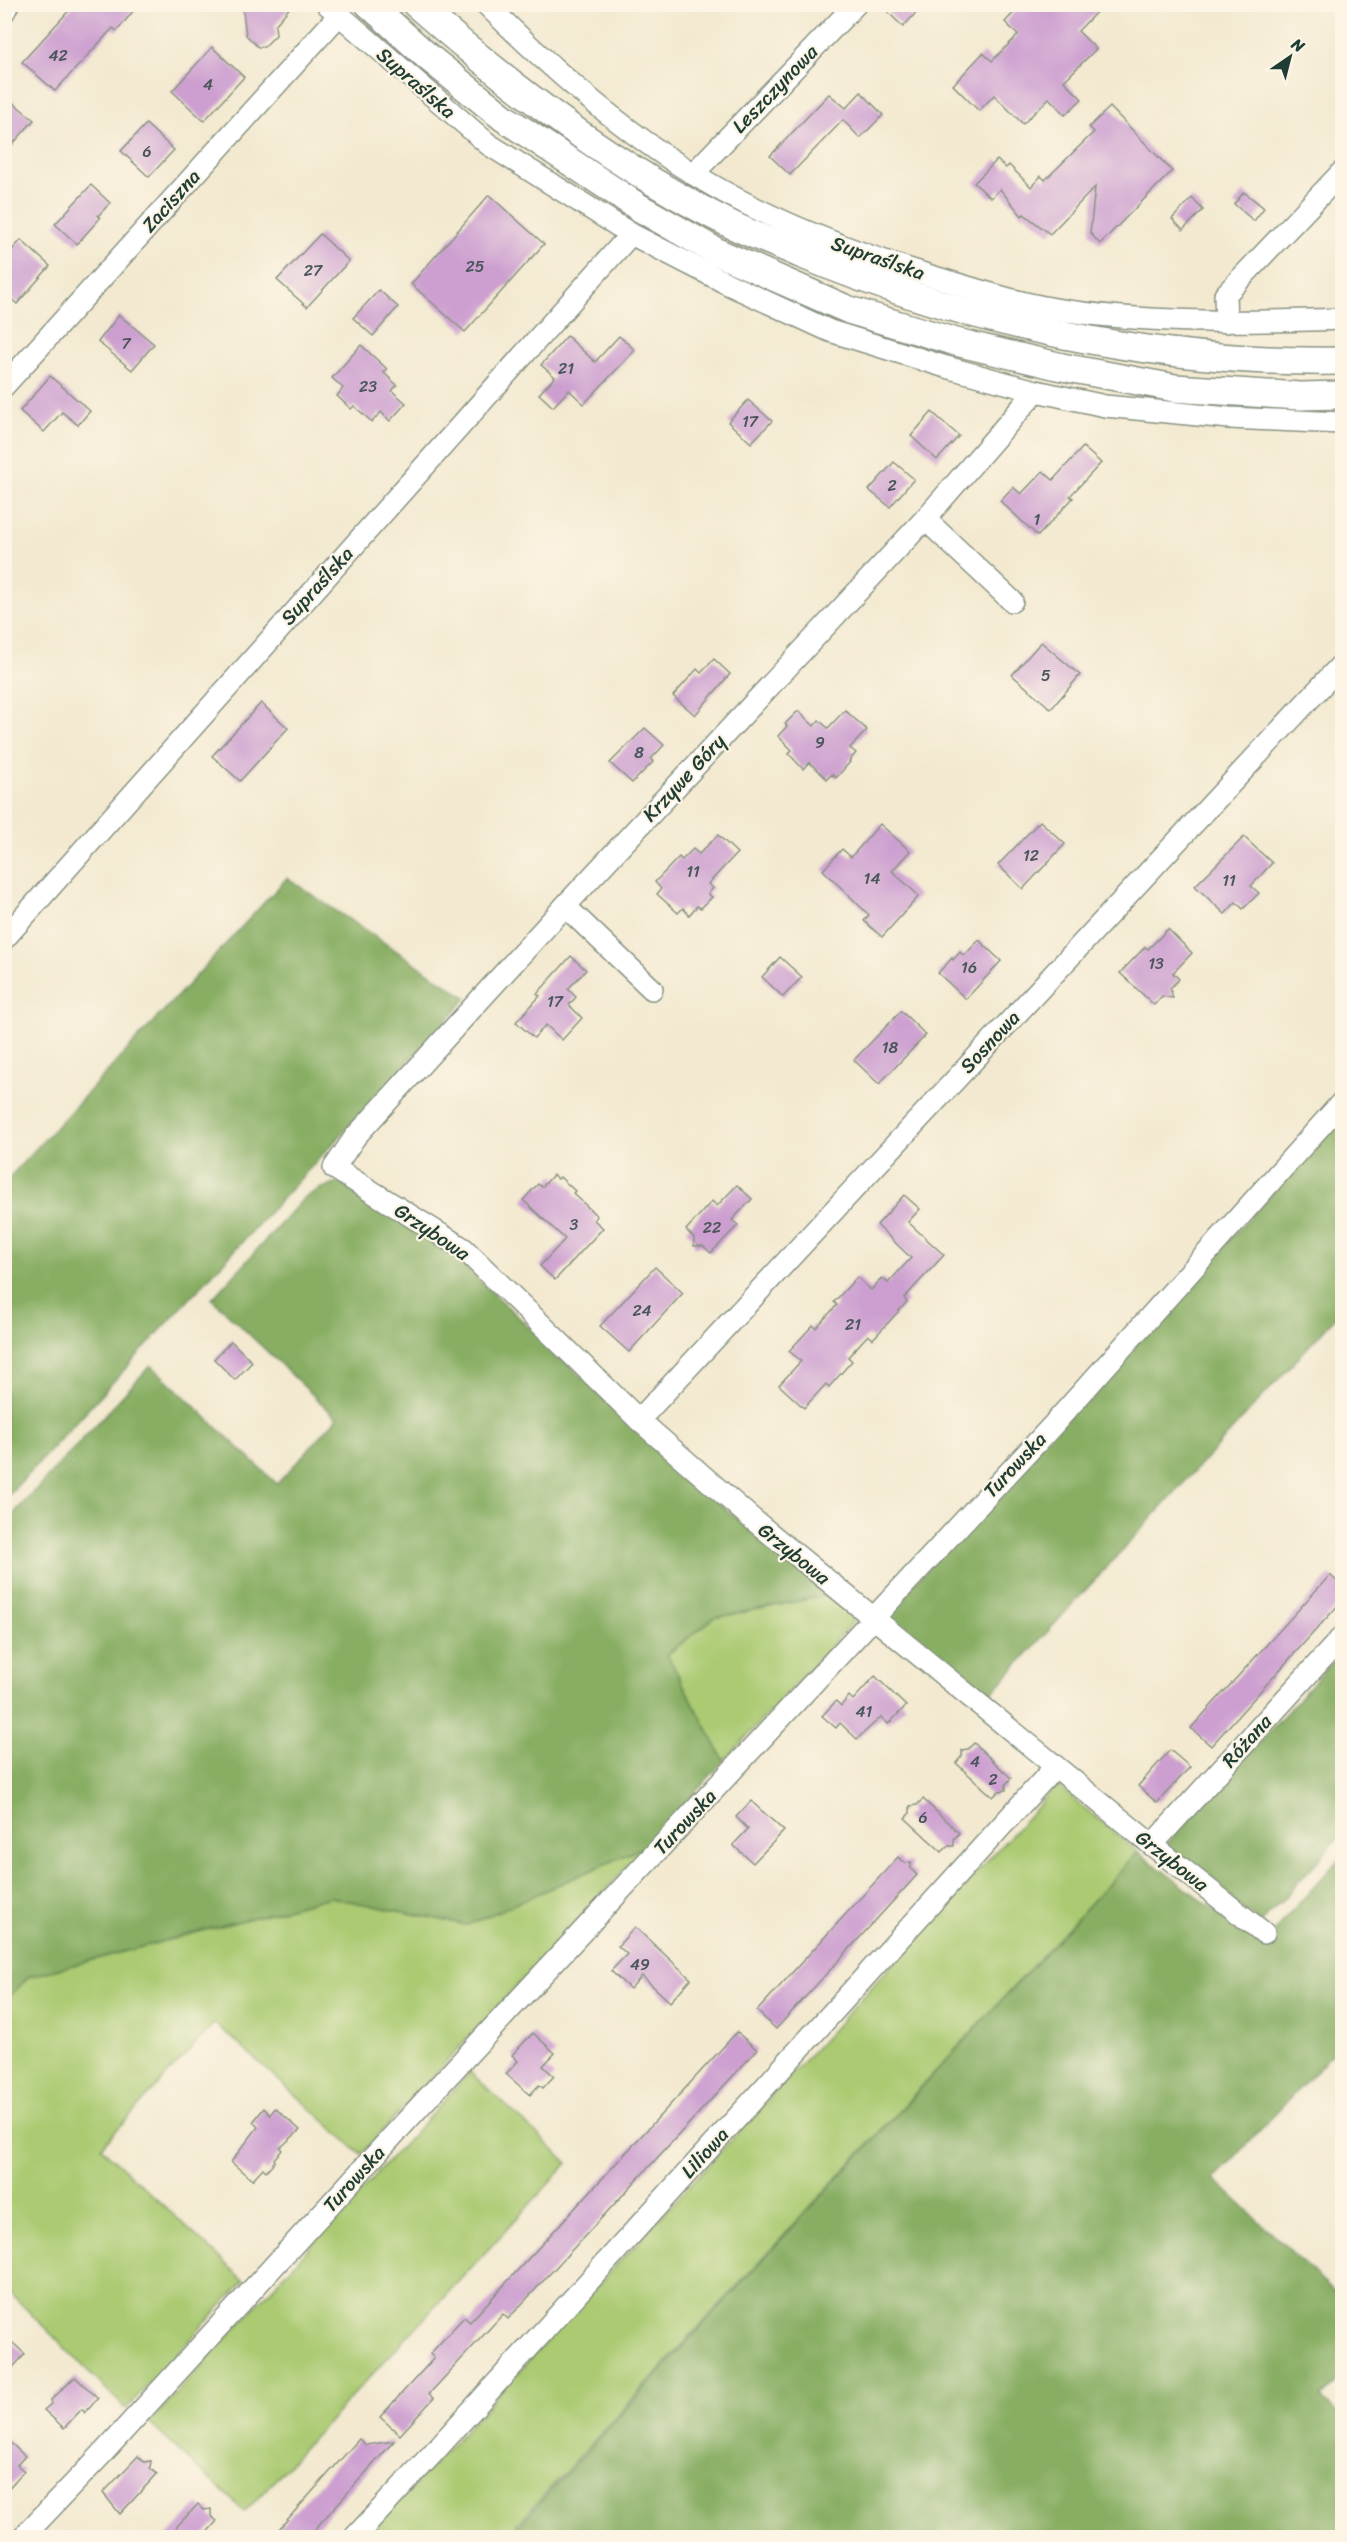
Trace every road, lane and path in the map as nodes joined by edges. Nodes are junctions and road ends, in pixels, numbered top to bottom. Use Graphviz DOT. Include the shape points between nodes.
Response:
graph roads {
  1 [pos="8,4"];
  2 [pos="369,4"];
  3 [pos="416,4"];
  4 [pos="486,4"];
  5 [pos="856,4"];
  6 [pos="332,10"];
  7 [pos="4,12"];
  8 [pos="1342,172"];
  9 [pos="693,174"];
  10 [pos="631,234"];
  11 [pos="1342,319"];
  12 [pos="1226,322"];
  13 [pos="1342,361"];
  14 [pos="4,387"];
  15 [pos="1036,391"];
  16 [pos="1342,395"];
  17 [pos="1342,423"];
  18 [pos="925,519"];
  19 [pos="1012,601"];
  20 [pos="1342,663"];
  21 [pos="565,906"];
  22 [pos="4,939"];
  23 [pos="651,990"];
  24 [pos="1342,1102"];
  25 [pos="334,1168"];
  26 [pos="639,1420"];
  27 [pos="873,1619"];
  28 [pos="1342,1637"];
  29 [pos="1055,1767"];
  30 [pos="1152,1845"];
  31 [pos="1264,1933"];
  32 [pos="22,2538"];
  33 [pos="354,2538"];
  1 -- 7 [label="street"];
  2 -- 16 [label="main road" via="504,118 640,208 717,252 849,310 956,342 1175,388"];
  3 -- 13 [label="main road" via="525,95 652,181 735,226 860,279 969,313 1070,337 1179,354"];
  4 -- 9 [label="street, Supraślska" via="537,56"];
  5 -- 9 [label="street, Leszczynowa"];
  6 -- 10 [label="street, Supraślska" via="488,144"];
  6 -- 14 [label="street, Zaciszna"];
  8 -- 12 [label="street" via="1225,295"];
  9 -- 12 [label="street, Supraślska" via="752,207 829,242 996,296 1067,311"];
  10 -- 15 [label="street, Supraślska" via="830,331"];
  10 -- 22 [label="street, Supraślska"];
  11 -- 12 [label="street, Supraślska"];
  15 -- 17 [label="street, Supraślska" via="1106,406 1229,418"];
  15 -- 18 [label="street, Krzywe Góry"];
  18 -- 19 [label="street"];
  18 -- 21 [label="street, Krzywe Góry"];
  20 -- 26 [label="street, Sosnowa"];
  21 -- 23 [label="street"];
  21 -- 25 [label="street, Krzywe Góry" via="356,1137"];
  24 -- 27 [label="street, Turowska"];
  25 -- 26 [label="street, Grzybowa" via="464,1249"];
  26 -- 27 [label="street, Grzybowa"];
  27 -- 29 [label="street, Grzybowa"];
  27 -- 32 [label="street, Turowska"];
  28 -- 30 [label="street, Różana"];
  29 -- 30 [label="street, Grzybowa"];
  29 -- 33 [label="street, Liliowa"];
  30 -- 31 [label="street, Grzybowa"];
}
